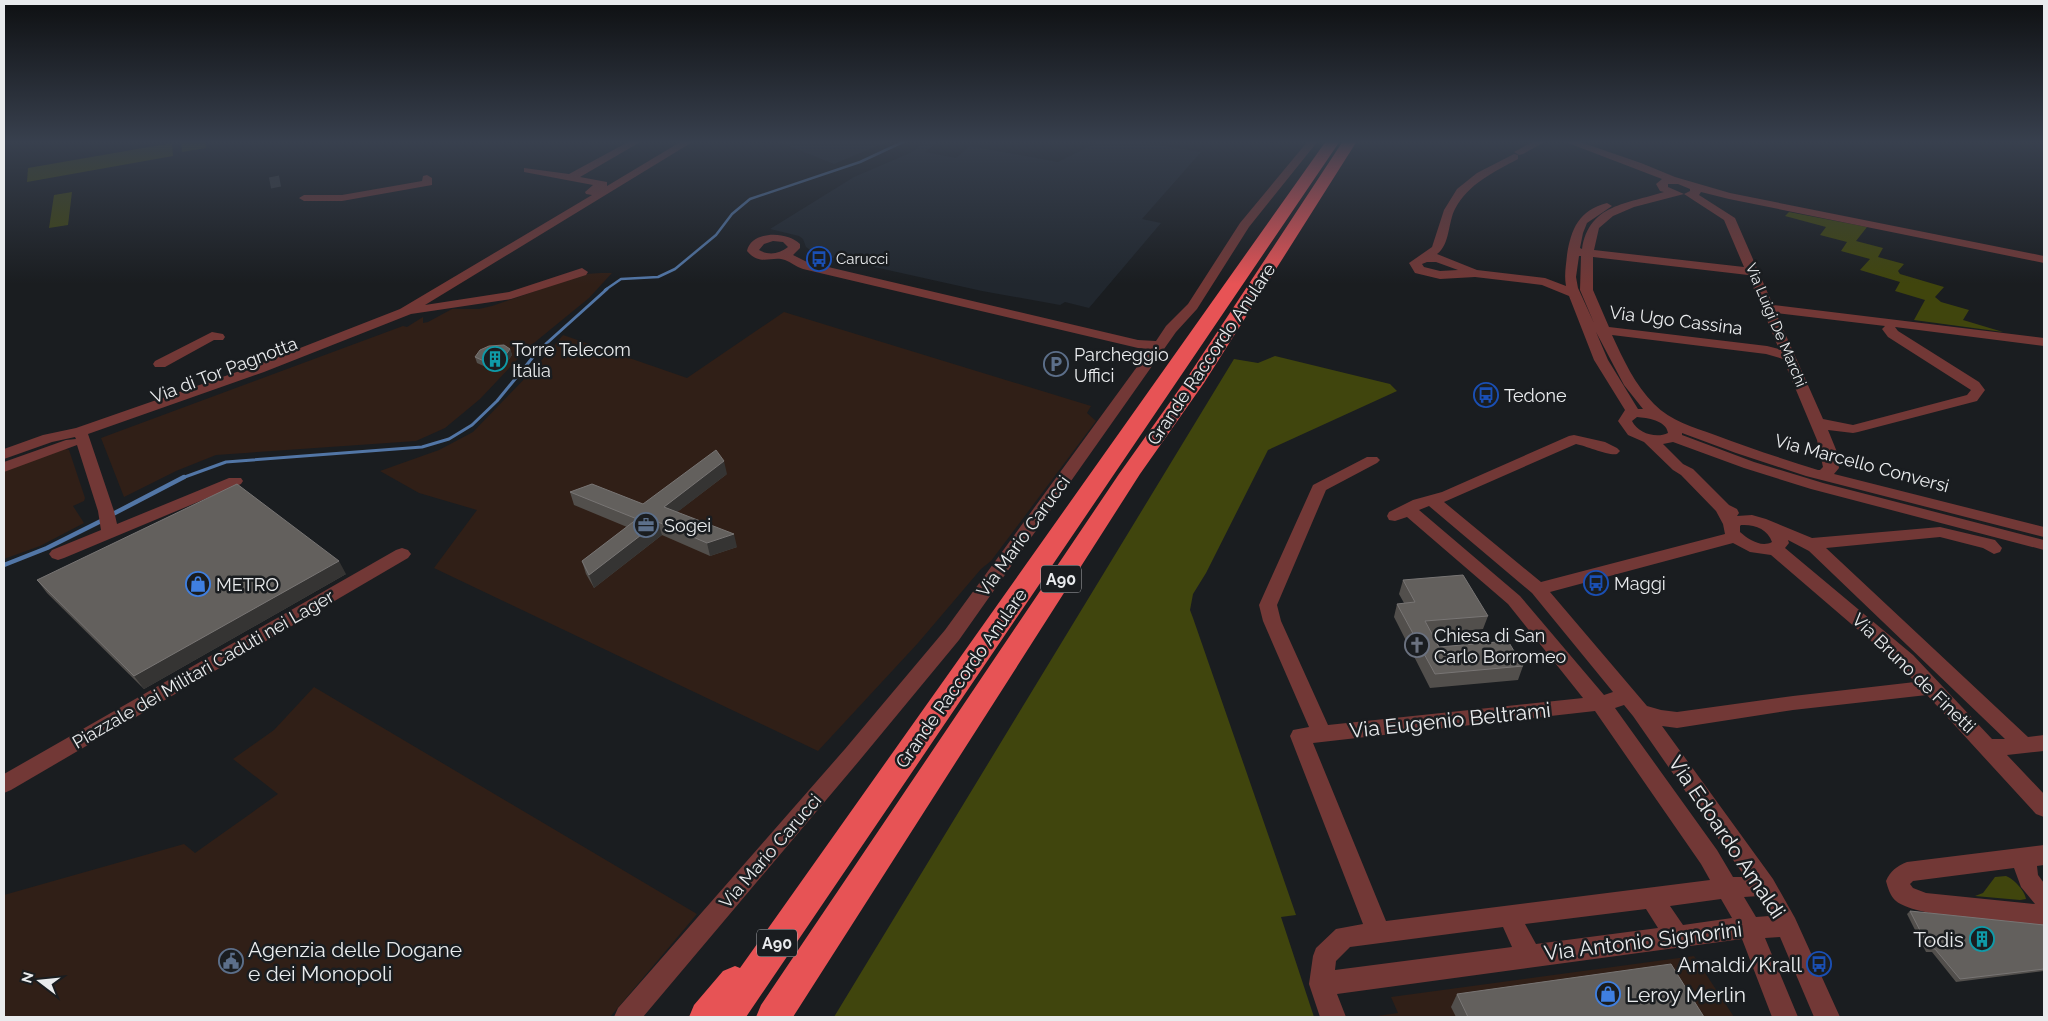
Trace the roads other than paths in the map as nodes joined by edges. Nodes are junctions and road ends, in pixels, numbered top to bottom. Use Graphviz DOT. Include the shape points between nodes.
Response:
graph roads {
  1 [pos="392,189"];
  2 [pos="596,189"];
  3 [pos="609,189"];
  4 [pos="1274,189"];
  5 [pos="1300,189"];
  6 [pos="1319,189"];
  7 [pos="1465,189"];
  8 [pos="1657,189"];
  9 [pos="1667,189"];
  10 [pos="1689,189"];
  11 [pos="1693,191"];
  12 [pos="1674,193"];
  13 [pos="304,198"];
  14 [pos="1574,248"];
  15 [pos="1437,249"];
  16 [pos="1588,253"];
  17 [pos="784,255"];
  18 [pos="2044,259"];
  19 [pos="1450,266"];
  20 [pos="582,272"];
  21 [pos="1753,272"];
  22 [pos="1570,277"];
  23 [pos="1545,282"];
  24 [pos="442,285"];
  25 [pos="1574,294"];
  26 [pos="427,309"];
  27 [pos="1769,310"];
  28 [pos="405,312"];
  29 [pos="1862,322"];
  30 [pos="1586,325"];
  31 [pos="1890,329"];
  32 [pos="1603,330"];
  33 [pos="1959,334"];
  34 [pos="218,337"];
  35 [pos="2044,342"];
  36 [pos="1161,345"];
  37 [pos="2044,349"];
  38 [pos="1790,357"];
  39 [pos="160,364"];
  40 [pos="1631,414"];
  41 [pos="1817,422"];
  42 [pos="1668,430"];
  43 [pos="81,436"];
  44 [pos="1648,438"];
  45 [pos="1612,450"];
  46 [pos="4,454"];
  47 [pos="1372,460"];
  48 [pos="4,467"];
  49 [pos="1686,471"];
  50 [pos="1824,476"];
  51 [pos="235,481"];
  52 [pos="1433,502"];
  53 [pos="108,522"];
  54 [pos="1767,525"];
  55 [pos="1736,527"];
  56 [pos="2044,532"];
  57 [pos="1811,544"];
  58 [pos="2044,545"];
  59 [pos="1774,548"];
  60 [pos="1994,548"];
  61 [pos="58,554"];
  62 [pos="402,554"];
  63 [pos="1538,589"];
  64 [pos="1933,686"];
  65 [pos="1625,693"];
  66 [pos="1600,703"];
  67 [pos="1646,719"];
  68 [pos="1620,730"];
  69 [pos="1322,734"];
  70 [pos="2044,743"];
  71 [pos="2024,745"];
  72 [pos="1988,746"];
  73 [pos="4,784"];
  74 [pos="2044,808"];
  75 [pos="2036,856"];
  76 [pos="828,869"];
  77 [pos="1765,886"];
  78 [pos="1728,888"];
  79 [pos="2044,898"];
  80 [pos="1653,899"];
  81 [pos="1509,916"];
  82 [pos="2044,916"];
  83 [pos="1787,926"];
  84 [pos="1749,927"];
  85 [pos="829,932"];
  86 [pos="1379,933"];
  87 [pos="1677,937"];
  88 [pos="1529,956"];
  89 [pos="1321,984"];
  90 [pos="627,1017"];
  91 [pos="706,1017"];
  92 [pos="726,1017"];
  93 [pos="773,1017"];
  94 [pos="790,1017"];
  95 [pos="1333,1017"];
  96 [pos="1785,1017"];
  97 [pos="1827,1017"];
  1 -- 13 [label="street" via="342,198"];
  2 -- 24 [label="street"];
  3 -- 24 [label="street, Via di Tor Pagnotta"];
  4 -- 36 [label="street" via="1244,225 1193,306"];
  5 -- 76 [label="highway, Grande Raccordo Anulare / A90"];
  6 -- 85 [label="highway, Grande Raccordo Anulare / A90"];
  7 -- 15 [label="street" via="1454,200"];
  8 -- 14 [label="street" via="1606,206 1584,218 1577,229"];
  9 -- 12 [label="street"];
  10 -- 11 [label="street"];
  11 -- 12 [label="street"];
  11 -- 18 [label="street"];
  11 -- 21 [label="street, Via Luigi De Marchi" via="1730,218"];
  12 -- 16 [label="street" via="1606,215 1592,228"];
  14 -- 16 [label="street"];
  14 -- 22 [label="street"];
  15 -- 19 [label="street"];
  15 -- 19 [label="street" via="1415,263 1419,270 1432,275"];
  16 -- 21 [label="street"];
  16 -- 32 [label="street" via="1586,288"];
  17 -- 36 [label="street" via="808,266 1138,344"];
  19 -- 23 [label="street" via="1475,273"];
  20 -- 26 [label="street" via="511,295"];
  21 -- 27 [label="street, Via Luigi De Marchi"];
  22 -- 23 [label="street"];
  22 -- 25 [label="street"];
  23 -- 25 [label="street"];
  24 -- 26 [label="street, Via di Tor Pagnotta" via="438,300"];
  24 -- 28 [label="street, Via di Tor Pagnotta"];
  25 -- 30 [label="street"];
  26 -- 28 [label="street"];
  26 -- 43 [label="street, Via di Tor Pagnotta" via="390,327 111,432"];
  27 -- 29 [label="street" via="1792,317"];
  27 -- 38 [label="street, Via Luigi De Marchi"];
  28 -- 43 [label="street, Via di Tor Pagnotta"];
  29 -- 31 [label="street"];
  29 -- 33 [label="street"];
  30 -- 32 [label="street, Via Ugo Cassina"];
  30 -- 40 [label="street" via="1601,360 1632,410"];
  31 -- 33 [label="street"];
  31 -- 41 [label="street" via="1892,334 1974,385 1978,390 1975,396 1853,429"];
  32 -- 38 [label="street, Via Ugo Cassina" via="1767,350"];
  32 -- 42 [label="street" via="1614,356 1649,409"];
  33 -- 35 [label="street"];
  33 -- 37 [label="street"];
  34 -- 39 [label="street" via="212,336"];
  36 -- 90 [label="street, Via Mario Carucci" via="950,638"];
  38 -- 41 [label="street, Via Luigi De Marchi"];
  40 -- 42 [label="street" via="1645,413"];
  40 -- 44 [label="street" via="1625,424"];
  41 -- 50 [label="street, Via Luigi De Marchi" via="1829,452 1831,468"];
  42 -- 44 [label="street"];
  42 -- 49 [label="street" via="1673,452"];
  42 -- 50 [label="street, Via Marcello Conversi"];
  42 -- 58 [label="street, Via Marcello Conversi" via="1749,465 1817,486"];
  43 -- 46 [label="street, Via di Tor Pagnotta" via="48,438"];
  43 -- 48 [label="street, Via di Tor Pagnotta"];
  43 -- 53 [label="street"];
  44 -- 49 [label="street"];
  45 -- 52 [label="street" via="1574,438"];
  47 -- 69 [label="street" via="1319,488 1268,605"];
  49 -- 55 [label="street"];
  50 -- 56 [label="street, Via Marcello Conversi"];
  51 -- 53 [label="street"];
  52 -- 63 [label="street, Via Edoardo Amaldi"];
  52 -- 66 [label="street, Via Edoardo Amaldi" via="1419,504 1402,513 1514,600"];
  53 -- 61 [label="street"];
  54 -- 55 [label="street, Via Bruno de Finetti"];
  54 -- 57 [label="street, Via Bruno de Finetti"];
  54 -- 59 [label="street" via="1780,538 1781,543"];
  55 -- 59 [label="street" via="1754,547"];
  55 -- 63 [label="street"];
  57 -- 60 [label="street" via="1940,532"];
  57 -- 71 [label="street, Via Bruno de Finetti"];
  59 -- 64 [label="street, Via Bruno de Finetti" via="1868,626"];
  62 -- 73 [label="street, Piazzale dei Militari Caduti nei Lager"];
  63 -- 65 [label="street, Via Edoardo Amaldi"];
  64 -- 67 [label="street" via="1677,720"];
  64 -- 72 [label="street, Via Bruno de Finetti"];
  65 -- 66 [label="street" via="1615,701"];
  65 -- 67 [label="street, Via Edoardo Amaldi"];
  66 -- 68 [label="street, Via Edoardo Amaldi"];
  66 -- 69 [label="street, Via Eugenio Beltrami"];
  67 -- 68 [label="street"];
  67 -- 77 [label="street, Via Edoardo Amaldi"];
  68 -- 78 [label="street, Via Edoardo Amaldi"];
  69 -- 86 [label="street, Via Eugenio Beltrami" via="1300,736"];
  70 -- 71 [label="street"];
  71 -- 72 [label="street"];
  72 -- 74 [label="street, Via Bruno de Finetti"];
  75 -- 79 [label="street" via="2025,872 2033,888"];
  75 -- 82 [label="street" via="1907,872 1897,881 1905,895 1925,903"];
  76 -- 91 [label="highway"];
  76 -- 92 [label="highway, Grande Raccordo Anulare / A90"];
  77 -- 78 [label="street"];
  77 -- 83 [label="street, Via Edoardo Amaldi"];
  78 -- 80 [label="street"];
  78 -- 84 [label="street, Via Edoardo Amaldi"];
  80 -- 81 [label="street"];
  80 -- 87 [label="street"];
  81 -- 86 [label="street"];
  81 -- 88 [label="street, Via Antonio Signorini"];
  83 -- 84 [label="street, Via Antonio Signorini"];
  83 -- 97 [label="street, Via Edoardo Amaldi"];
  84 -- 87 [label="street, Via Antonio Signorini"];
  84 -- 96 [label="street, Via Edoardo Amaldi"];
  85 -- 93 [label="highway, Grande Raccordo Anulare / A90"];
  85 -- 94 [label="highway"];
  86 -- 89 [label="street" via="1344,937 1325,956"];
  87 -- 88 [label="street, Via Antonio Signorini"];
  88 -- 89 [label="street, Via Antonio Signorini"];
  89 -- 95 [label="street"];
}
